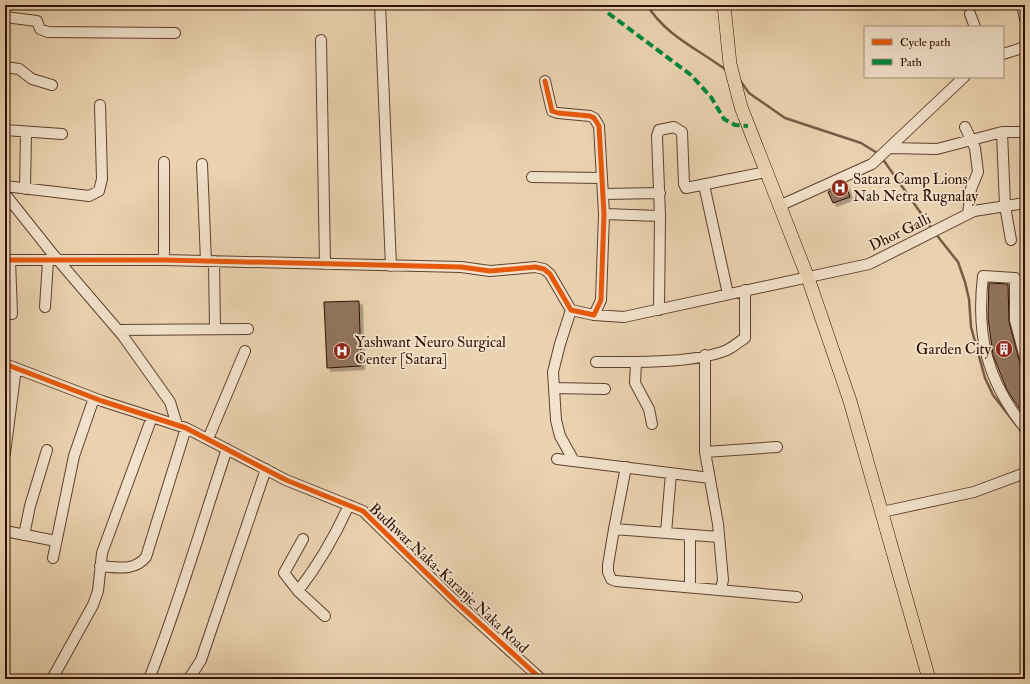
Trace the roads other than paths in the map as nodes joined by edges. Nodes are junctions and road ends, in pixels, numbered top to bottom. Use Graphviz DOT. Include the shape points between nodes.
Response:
graph roads {
  1 [pos="380,5"];
  2 [pos="724,5"];
  3 [pos="1022,5"];
  4 [pos="970,14"];
  5 [pos="5,17"];
  6 [pos="1025,19"];
  7 [pos="975,26"];
  8 [pos="175,33"];
  9 [pos="321,40"];
  10 [pos="1025,47"];
  11 [pos="1004,54"];
  12 [pos="5,67"];
  13 [pos="963,78"];
  14 [pos="545,81"];
  15 [pos="52,84"];
  16 [pos="100,105"];
  17 [pos="965,127"];
  18 [pos="5,130"];
  19 [pos="26,132"];
  20 [pos="1002,132"];
  21 [pos="1025,132"];
  22 [pos="62,134"];
  23 [pos="971,140"];
  24 [pos="890,148"];
  25 [pos="164,162"];
  26 [pos="202,164"];
  27 [pos="766,172"];
  28 [pos="532,178"];
  29 [pos="602,178"];
  30 [pos="5,186"];
  31 [pos="704,186"];
  32 [pos="25,189"];
  33 [pos="660,192"];
  34 [pos="5,194"];
  35 [pos="603,194"];
  36 [pos="1025,203"];
  37 [pos="779,206"];
  38 [pos="1005,206"];
  39 [pos="604,214"];
  40 [pos="968,214"];
  41 [pos="660,216"];
  42 [pos="1011,240"];
  43 [pos="8,260"];
  44 [pos="164,260"];
  45 [pos="53,261"];
  46 [pos="210,261"];
  47 [pos="324,264"];
  48 [pos="391,266"];
  49 [pos="808,278"];
  50 [pos="745,290"];
  51 [pos="728,294"];
  52 [pos="45,307"];
  53 [pos="571,310"];
  54 [pos="659,310"];
  55 [pos="12,314"];
  56 [pos="594,315"];
  57 [pos="248,328"];
  58 [pos="215,329"];
  59 [pos="118,330"];
  60 [pos="1021,333"];
  61 [pos="245,351"];
  62 [pos="705,356"];
  63 [pos="1025,358"];
  64 [pos="596,362"];
  65 [pos="636,362"];
  66 [pos="5,364"];
  67 [pos="16,368"];
  68 [pos="554,388"];
  69 [pos="605,388"];
  70 [pos="94,398"];
  71 [pos="152,417"];
  72 [pos="652,424"];
  73 [pos="182,426"];
  74 [pos="1025,428"];
  75 [pos="208,439"];
  76 [pos="776,447"];
  77 [pos="227,449"];
  78 [pos="48,450"];
  79 [pos="705,452"];
  80 [pos="5,453"];
  81 [pos="557,459"];
  82 [pos="574,461"];
  83 [pos="626,467"];
  84 [pos="266,469"];
  85 [pos="671,473"];
  86 [pos="1025,473"];
  87 [pos="710,478"];
  88 [pos="349,505"];
  89 [pos="882,512"];
  90 [pos="614,529"];
  91 [pos="5,531"];
  92 [pos="666,533"];
  93 [pos="24,535"];
  94 [pos="690,535"];
  95 [pos="719,537"];
  96 [pos="303,539"];
  97 [pos="56,541"];
  98 [pos="53,558"];
  99 [pos="100,566"];
  100 [pos="690,587"];
  101 [pos="721,590"];
  102 [pos="298,591"];
  103 [pos="797,597"];
  104 [pos="325,616"];
  105 [pos="52,679"];
  106 [pos="149,679"];
  107 [pos="189,679"];
  108 [pos="541,679"];
  109 [pos="929,679"];
  1 -- 48 [label="street"];
  2 -- 27 [label="main road" via="730,64 741,107"];
  3 -- 6 [label="street"];
  4 -- 7 [label="street"];
  5 -- 8 [label="street" via="37,21 40,29 48,32"];
  9 -- 47 [label="street"];
  10 -- 11 [label="street"];
  12 -- 15 [label="street" via="19,69 32,79"];
  13 -- 24 [label="street"];
  14 -- 29 [label="street" via="552,111 590,116 597,122"];
  16 -- 32 [label="street" via="102,179 99,191 89,196"];
  17 -- 23 [label="street"];
  18 -- 19 [label="street"];
  19 -- 22 [label="street"];
  19 -- 32 [label="street"];
  20 -- 21 [label="street"];
  20 -- 23 [label="street"];
  20 -- 38 [label="street"];
  23 -- 24 [label="street" via="937,149"];
  23 -- 40 [label="street" via="975,148 978,172 971,189"];
  24 -- 37 [label="street" via="872,164"];
  25 -- 44 [label="street"];
  26 -- 46 [label="street"];
  27 -- 31 [label="street"];
  27 -- 37 [label="main road"];
  28 -- 29 [label="street"];
  29 -- 35 [label="street"];
  30 -- 32 [label="street"];
  31 -- 33 [label="street" via="685,188 682,132 674,127 662,128 657,136"];
  31 -- 51 [label="street"];
  33 -- 35 [label="street"];
  33 -- 41 [label="street"];
  34 -- 45 [label="street"];
  35 -- 39 [label="street"];
  36 -- 38 [label="street, Dhor Galli"];
  37 -- 49 [label="main road"];
  38 -- 40 [label="street, Dhor Galli"];
  38 -- 42 [label="street"];
  39 -- 41 [label="street"];
  39 -- 56 [label="street" via="601,300"];
  40 -- 49 [label="street, Dhor Galli" via="869,264"];
  41 -- 54 [label="street"];
  43 -- 45 [label="street"];
  43 -- 55 [label="street"];
  44 -- 45 [label="street"];
  44 -- 46 [label="street"];
  45 -- 52 [label="street"];
  45 -- 59 [label="street"];
  46 -- 47 [label="street"];
  46 -- 58 [label="street"];
  47 -- 48 [label="street"];
  48 -- 53 [label="street" via="460,267 490,271 535,267 544,269 550,274"];
  49 -- 50 [label="street, Dhor Galli"];
  49 -- 89 [label="main road" via="850,401"];
  50 -- 51 [label="street, Dhor Galli"];
  50 -- 62 [label="street" via="744,338 727,350"];
  51 -- 54 [label="street, Dhor Galli"];
  53 -- 56 [label="street, Dhor Galli"];
  53 -- 68 [label="street" via="553,372"];
  54 -- 56 [label="street, Dhor Galli" via="624,317"];
  57 -- 58 [label="street"];
  58 -- 59 [label="street"];
  59 -- 73 [label="street" via="170,402"];
  60 -- 63 [label="street"];
  60 -- 74 [label="street" via="1015,307 1015,278 983,276 980,299 982,339 1001,395"];
  61 -- 75 [label="street"];
  62 -- 65 [label="street"];
  62 -- 79 [label="street"];
  64 -- 65 [label="street"];
  65 -- 72 [label="street" via="635,383 649,409"];
  66 -- 67 [label="street, Budhwar Naka-Karanje Naka Road"];
  67 -- 70 [label="street, Budhwar Naka-Karanje Naka Road"];
  67 -- 80 [label="street"];
  68 -- 69 [label="street"];
  68 -- 82 [label="street" via="560,436"];
  70 -- 71 [label="street, Budhwar Naka-Karanje Naka Road"];
  70 -- 97 [label="street" via="74,456"];
  71 -- 73 [label="street, Budhwar Naka-Karanje Naka Road"];
  71 -- 99 [label="street" via="102,553"];
  73 -- 75 [label="street, Budhwar Naka-Karanje Naka Road"];
  73 -- 99 [label="street" via="146,557 141,563 126,568"];
  75 -- 77 [label="street, Budhwar Naka-Karanje Naka Road"];
  76 -- 79 [label="street"];
  77 -- 84 [label="street, Budhwar Naka-Karanje Naka Road"];
  77 -- 106 [label="street" via="167,636"];
  78 -- 93 [label="street" via="30,506"];
  79 -- 87 [label="street"];
  81 -- 82 [label="street"];
  82 -- 83 [label="street"];
  83 -- 85 [label="street"];
  83 -- 90 [label="street"];
  84 -- 88 [label="street, Budhwar Naka-Karanje Naka Road" via="286,480"];
  84 -- 107 [label="street" via="201,660"];
  85 -- 87 [label="street"];
  85 -- 92 [label="street"];
  86 -- 89 [label="street" via="974,492"];
  87 -- 95 [label="street"];
  88 -- 102 [label="street" via="314,570"];
  88 -- 108 [label="street, Budhwar Naka-Karanje Naka Road" via="363,511 453,599"];
  89 -- 109 [label="main road"];
  90 -- 92 [label="street"];
  90 -- 100 [label="street" via="608,566 611,579"];
  91 -- 93 [label="street"];
  92 -- 94 [label="street"];
  93 -- 97 [label="street"];
  94 -- 95 [label="street"];
  94 -- 100 [label="street"];
  95 -- 101 [label="street" via="723,580"];
  96 -- 102 [label="street" via="284,573"];
  97 -- 98 [label="street"];
  99 -- 105 [label="street" via="98,591 93,605"];
  100 -- 101 [label="street"];
  101 -- 103 [label="street"];
  102 -- 104 [label="street"];
}
